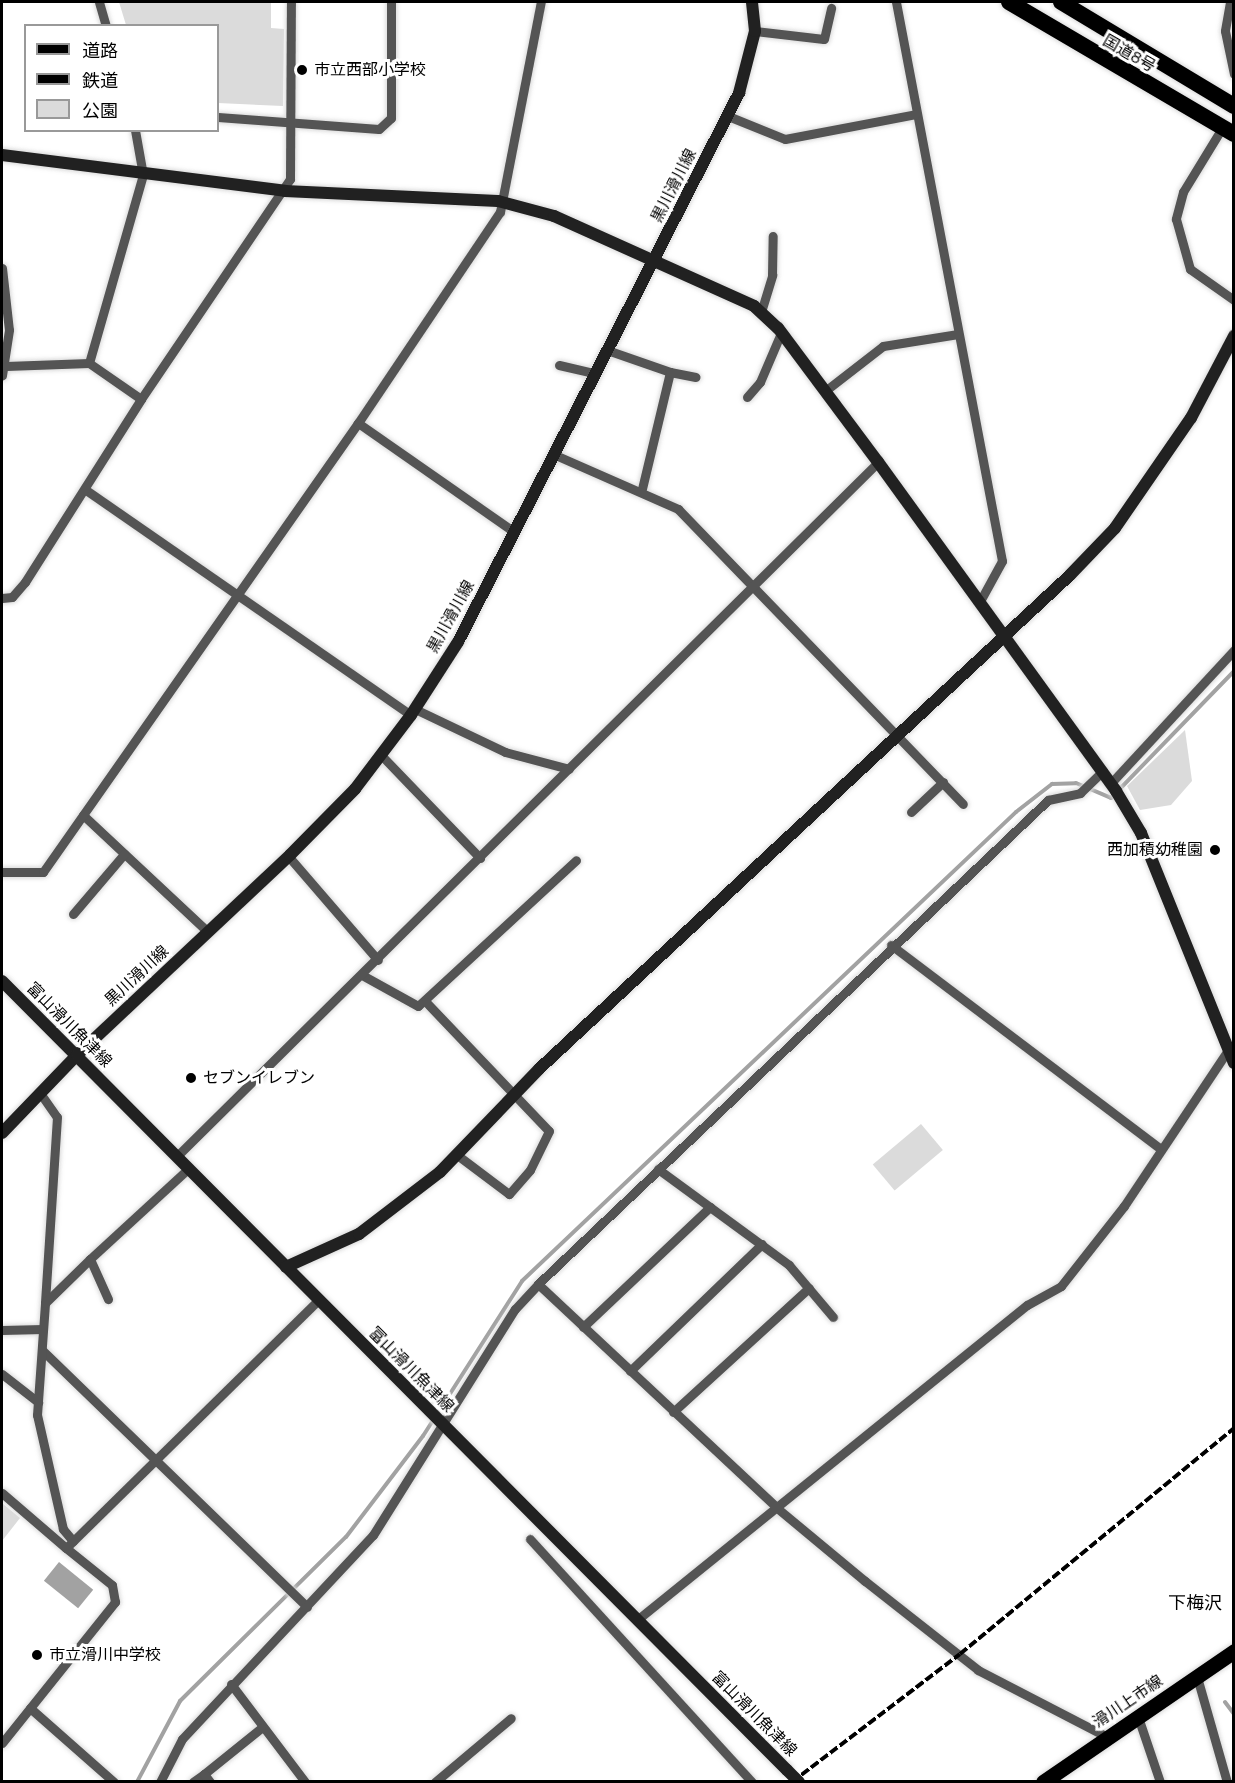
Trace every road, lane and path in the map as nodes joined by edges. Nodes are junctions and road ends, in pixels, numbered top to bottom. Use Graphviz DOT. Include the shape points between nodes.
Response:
graph roads {
  1 [pos="99,2"];
  2 [pos="291,2"];
  3 [pos="391,2"];
  4 [pos="541,2"];
  5 [pos="752,2"];
  6 [pos="896,2"];
  7 [pos="1009,2"];
  8 [pos="1061,2"];
  9 [pos="1230,2"];
  10 [pos="831,8"];
  11 [pos="105,24"];
  12 [pos="755,31"];
  13 [pos="1233,74"];
  14 [pos="1233,106"];
  15 [pos="916,114"];
  16 [pos="728,116"];
  17 [pos="219,117"];
  18 [pos="292,121"];
  19 [pos="1228,131"];
  20 [pos="135,132"];
  21 [pos="2,155"];
  22 [pos="143,176"];
  23 [pos="285,191"];
  24 [pos="498,201"];
  25 [pos="773,236"];
  26 [pos="654,260"];
  27 [pos="2,268"];
  28 [pos="1233,300"];
  29 [pos="761,312"];
  30 [pos="781,333"];
  31 [pos="958,334"];
  32 [pos="1233,336"];
  33 [pos="607,350"];
  34 [pos="89,363"];
  35 [pos="559,365"];
  36 [pos="4,370"];
  37 [pos="670,372"];
  38 [pos="594,374"];
  39 [pos="696,377"];
  40 [pos="825,392"];
  41 [pos="747,397"];
  42 [pos="141,399"];
  43 [pos="358,423"];
  44 [pos="553,454"];
  45 [pos="879,462"];
  46 [pos="642,489"];
  47 [pos="86,490"];
  48 [pos="514,531"];
  49 [pos="756,586"];
  50 [pos="237,594"];
  51 [pos="2,598"];
  52 [pos="979,603"];
  53 [pos="1005,638"];
  54 [pos="1233,650"];
  55 [pos="413,712"];
  56 [pos="898,735"];
  57 [pos="381,755"];
  58 [pos="569,769"];
  59 [pos="1102,771"];
  60 [pos="943,782"];
  61 [pos="1111,783"];
  62 [pos="963,804"];
  63 [pos="911,812"];
  64 [pos="83,815"];
  65 [pos="124,854"];
  66 [pos="289,857"];
  67 [pos="480,858"];
  68 [pos="576,860"];
  69 [pos="2,872"];
  70 [pos="73,914"];
  71 [pos="208,932"];
  72 [pos="891,945"];
  73 [pos="378,960"];
  74 [pos="362,975"];
  75 [pos="2,981"];
  76 [pos="426,1002"];
  77 [pos="1228,1050"];
  78 [pos="77,1054"];
  79 [pos="1233,1063"];
  80 [pos="40,1093"];
  81 [pos="516,1093"];
  82 [pos="2,1133"];
  83 [pos="1159,1148"];
  84 [pos="457,1155"];
  85 [pos="177,1156"];
  86 [pos="189,1168"];
  87 [pos="658,1169"];
  88 [pos="710,1207"];
  89 [pos="762,1244"];
  90 [pos="90,1259"];
  91 [pos="286,1267"];
  92 [pos="538,1284"];
  93 [pos="809,1288"];
  94 [pos="108,1299"];
  95 [pos="319,1299"];
  96 [pos="45,1303"];
  97 [pos="833,1317"];
  98 [pos="583,1327"];
  99 [pos="43,1329"];
  100 [pos="2,1330"];
  101 [pos="42,1350"];
  102 [pos="630,1371"];
  103 [pos="2,1374"];
  104 [pos="38,1402"];
  105 [pos="673,1412"];
  106 [pos="443,1426"];
  107 [pos="154,1458"];
  108 [pos="2,1493"];
  109 [pos="777,1508"];
  110 [pos="530,1539"];
  111 [pos="70,1544"];
  112 [pos="307,1607"];
  113 [pos="637,1620"];
  114 [pos="1233,1651"];
  115 [pos="1197,1677"];
  116 [pos="231,1684"];
  117 [pos="30,1708"];
  118 [pos="1138,1717"];
  119 [pos="511,1719"];
  120 [pos="261,1728"];
  121 [pos="1107,1737"];
  122 [pos="2,1743"];
  123 [pos="207,1778"];
  124 [pos="111,1781"];
  125 [pos="160,1782"];
  126 [pos="193,1782"];
  127 [pos="305,1782"];
  128 [pos="435,1782"];
  129 [pos="752,1782"];
  130 [pos="799,1782"];
  131 [pos="1043,1782"];
  132 [pos="1160,1782"];
  133 [pos="1227,1782"];
  1 -- 11 [label="street"];
  2 -- 18 [label="street"];
  3 -- 18 [label="street" via="391,117 379,129"];
  4 -- 24 [label="street"];
  5 -- 12 [label="street, 黒川滑川線"];
  6 -- 15 [label="street"];
  7 -- 19 [label="highway, 国道8号"];
  8 -- 14 [label="highway, 国道8号"];
  9 -- 13 [label="street" via="1225,31"];
  10 -- 12 [label="street" via="824,39"];
  12 -- 16 [label="street, 黒川滑川線" via="750,62"];
  15 -- 16 [label="street" via="785,139"];
  15 -- 31 [label="street"];
  16 -- 26 [label="street, 黒川滑川線"];
  17 -- 18 [label="street"];
  18 -- 23 [label="street"];
  19 -- 28 [label="street" via="1183,192 1176,219 1190,269"];
  20 -- 22 [label="street"];
  21 -- 22 [label="street"];
  22 -- 23 [label="street"];
  22 -- 34 [label="street"];
  23 -- 24 [label="street"];
  23 -- 42 [label="street"];
  24 -- 26 [label="street" via="554,216"];
  24 -- 43 [label="street" via="500,212"];
  25 -- 29 [label="street" via="772,275"];
  26 -- 29 [label="street" via="732,292"];
  26 -- 33 [label="street, 黒川滑川線"];
  27 -- 36 [label="street" via="9,330"];
  29 -- 30 [label="street"];
  30 -- 40 [label="street"];
  30 -- 41 [label="street" via="760,382"];
  31 -- 40 [label="street" via="883,346"];
  31 -- 52 [label="street" via="1002,561"];
  32 -- 53 [label="street" via="1191,418 1115,528"];
  33 -- 37 [label="street"];
  33 -- 38 [label="street, 黒川滑川線"];
  34 -- 36 [label="street"];
  34 -- 42 [label="street"];
  35 -- 38 [label="street"];
  37 -- 39 [label="street"];
  37 -- 46 [label="street"];
  38 -- 44 [label="street, 黒川滑川線"];
  40 -- 45 [label="street"];
  42 -- 47 [label="street" via="85,481"];
  43 -- 48 [label="street"];
  43 -- 50 [label="street"];
  44 -- 46 [label="street"];
  44 -- 48 [label="street, 黒川滑川線"];
  45 -- 49 [label="street"];
  45 -- 52 [label="street"];
  46 -- 49 [label="street" via="678,509"];
  47 -- 50 [label="street"];
  47 -- 51 [label="street" via="25,582 12,597"];
  48 -- 55 [label="street, 黒川滑川線" via="458,642"];
  49 -- 56 [label="street"];
  49 -- 58 [label="street"];
  50 -- 55 [label="street"];
  50 -- 64 [label="street"];
  52 -- 53 [label="street"];
  53 -- 56 [label="street"];
  53 -- 59 [label="street"];
  54 -- 61 [label="street"];
  55 -- 57 [label="street, 黒川滑川線"];
  55 -- 58 [label="street" via="505,752"];
  56 -- 60 [label="street"];
  56 -- 81 [label="street"];
  57 -- 66 [label="street, 黒川滑川線"];
  57 -- 67 [label="street"];
  58 -- 67 [label="street"];
  59 -- 61 [label="street"];
  59 -- 72 [label="street" via="1080,794 1048,800"];
  60 -- 62 [label="street"];
  60 -- 63 [label="street"];
  61 -- 77 [label="street" via="1140,833"];
  64 -- 65 [label="street"];
  64 -- 69 [label="street" via="44,872"];
  65 -- 70 [label="street"];
  65 -- 71 [label="street"];
  66 -- 71 [label="street, 黒川滑川線"];
  66 -- 73 [label="street"];
  67 -- 73 [label="street"];
  68 -- 76 [label="street"];
  71 -- 78 [label="street, 黒川滑川線"];
  72 -- 83 [label="street"];
  72 -- 87 [label="street"];
  73 -- 74 [label="street"];
  74 -- 76 [label="street" via="418,1006"];
  74 -- 85 [label="street"];
  75 -- 78 [label="street, 富山滑川魚津線"];
  76 -- 81 [label="street"];
  77 -- 79 [label="street"];
  77 -- 83 [label="street"];
  78 -- 80 [label="street, 黒川滑川線"];
  78 -- 85 [label="street, 富山滑川魚津線"];
  80 -- 82 [label="street, 黒川滑川線"];
  80 -- 96 [label="street" via="57,1117"];
  81 -- 84 [label="street"];
  81 -- 84 [label="street" via="549,1131 530,1170 509,1194"];
  83 -- 109 [label="street" via="1124,1206 1061,1286 1027,1305"];
  84 -- 91 [label="street" via="395,1211"];
  85 -- 86 [label="street, 富山滑川魚津線"];
  86 -- 90 [label="street"];
  86 -- 91 [label="street, 富山滑川魚津線"];
  87 -- 88 [label="street"];
  87 -- 92 [label="street"];
  88 -- 89 [label="street"];
  88 -- 98 [label="street"];
  89 -- 93 [label="street"];
  89 -- 102 [label="street"];
  90 -- 94 [label="street"];
  90 -- 96 [label="street"];
  91 -- 95 [label="street, 富山滑川魚津線"];
  92 -- 98 [label="street"];
  92 -- 106 [label="street" via="515,1309"];
  93 -- 97 [label="street"];
  93 -- 105 [label="street"];
  95 -- 106 [label="street, 富山滑川魚津線"];
  95 -- 107 [label="street"];
  96 -- 99 [label="street"];
  98 -- 102 [label="street"];
  99 -- 100 [label="street"];
  99 -- 101 [label="street"];
  101 -- 104 [label="street"];
  101 -- 107 [label="street"];
  102 -- 105 [label="street"];
  103 -- 104 [label="street"];
  104 -- 111 [label="street" via="63,1529"];
  105 -- 109 [label="street"];
  106 -- 112 [label="street" via="373,1535"];
  106 -- 113 [label="street, 富山滑川魚津線"];
  107 -- 111 [label="street"];
  107 -- 112 [label="street"];
  108 -- 111 [label="street"];
  109 -- 113 [label="street"];
  109 -- 121 [label="street" via="978,1670"];
  110 -- 129 [label="street"];
  111 -- 117 [label="street" via="112,1585 116,1602"];
  112 -- 116 [label="street"];
  113 -- 130 [label="street, 富山滑川魚津線, bridge"];
  114 -- 115 [label="main road, 滑川上市線"];
  115 -- 118 [label="main road, 滑川上市線"];
  115 -- 133 [label="street"];
  116 -- 120 [label="street"];
  116 -- 125 [label="street" via="182,1739"];
  117 -- 122 [label="street"];
  117 -- 124 [label="street"];
  118 -- 121 [label="main road, 滑川上市線"];
  118 -- 132 [label="street"];
  119 -- 128 [label="street"];
  120 -- 123 [label="street"];
  120 -- 127 [label="street"];
  121 -- 131 [label="main road, 滑川上市線"];
  123 -- 126 [label="street"];
}
